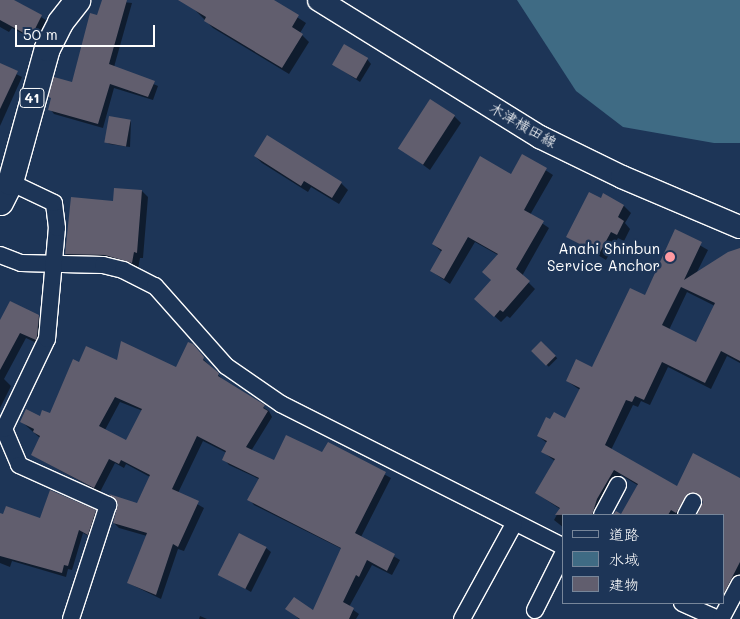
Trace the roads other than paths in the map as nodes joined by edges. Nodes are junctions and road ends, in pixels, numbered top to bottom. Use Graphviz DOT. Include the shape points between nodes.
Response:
graph roads {
  1 [pos="77,0"];
  2 [pos="319,0"];
  3 [pos="5,192"];
  4 [pos="740,227"];
  5 [pos="0,255"];
  6 [pos="54,265"];
  7 [pos="2,428"];
  8 [pos="618,485"];
  9 [pos="603,514"];
  10 [pos="514,524"];
  11 [pos="562,546"];
  12 [pos="562,556"];
  13 [pos="740,584"];
  14 [pos="684,604"];
  15 [pos="535,610"];
  16 [pos="72,619"];
  17 [pos="462,619"];
  18 [pos="720,619"];
  1 -- 3 [label="main road, 41" via="60,22 48,48"];
  2 -- 4 [label="main road, 木津横田線" via="540,137 622,177"];
  3 -- 6 [label="street" via="54,203 57,228"];
  5 -- 6 [label="street" via="20,263"];
  6 -- 7 [label="street" via="47,339"];
  6 -- 10 [label="street" via="104,265 123,270 155,286 226,366 281,404"];
  7 -- 16 [label="street" via="20,465 108,505"];
  8 -- 9 [label="street"];
  10 -- 11 [label="street"];
  10 -- 17 [label="street"];
  12 -- 15 [label="street"];
  13 -- 18 [label="street"];
  14 -- 18 [label="street"];
}
